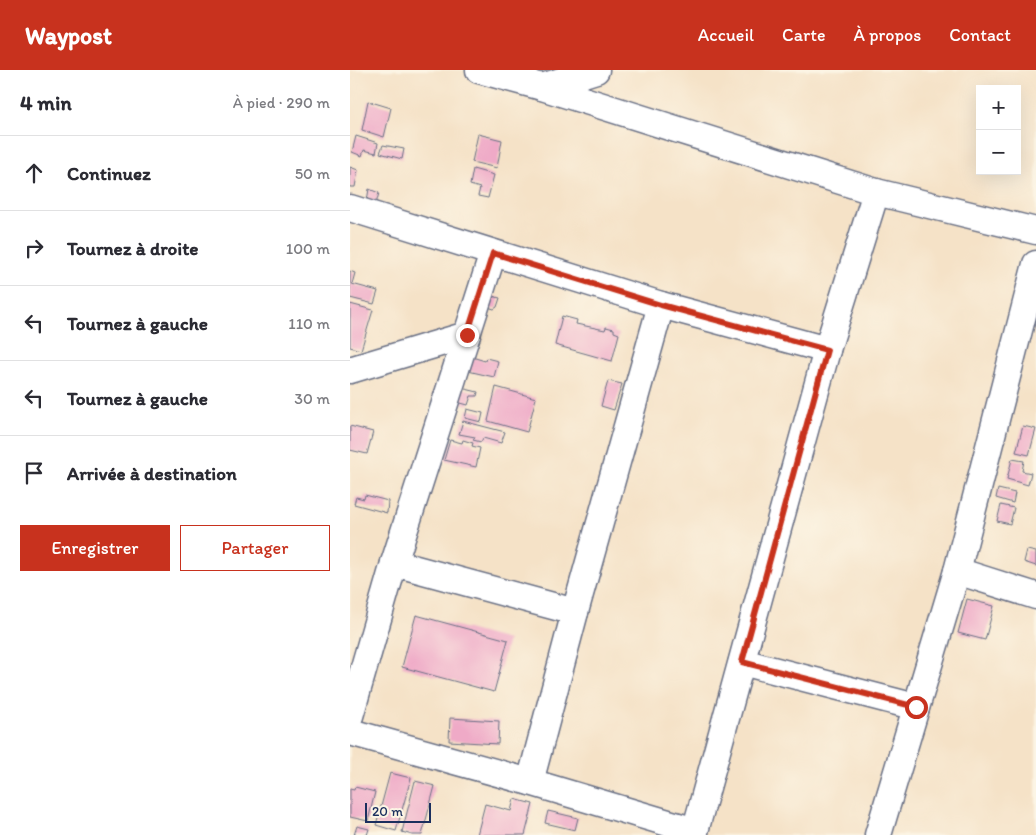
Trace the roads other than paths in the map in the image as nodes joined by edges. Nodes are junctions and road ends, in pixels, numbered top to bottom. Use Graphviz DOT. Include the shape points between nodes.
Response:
graph roads {
  1 [pos="479,70"];
  2 [pos="596,70"];
  3 [pos="542,87"];
  4 [pos="876,192"];
  5 [pos="350,208"];
  6 [pos="1036,231"];
  7 [pos="493,253"];
  8 [pos="1036,264"];
  9 [pos="661,305"];
  10 [pos="467,335"];
  11 [pos="827,350"];
  12 [pos="350,370"];
  13 [pos="394,563"];
  14 [pos="957,571"];
  15 [pos="1036,596"];
  16 [pos="574,612"];
  17 [pos="742,662"];
  18 [pos="916,707"];
  19 [pos="350,716"];
  20 [pos="350,732"];
  21 [pos="530,782"];
  22 [pos="694,833"];
  23 [pos="878,835"];
  1 -- 3 [label="street"];
  2 -- 3 [label="street"];
  3 -- 4 [label="street"];
  4 -- 6 [label="street"];
  4 -- 11 [label="street"];
  5 -- 7 [label="street"];
  7 -- 9 [label="street"];
  7 -- 10 [label="street"];
  8 -- 14 [label="street"];
  9 -- 11 [label="street"];
  9 -- 16 [label="street"];
  10 -- 12 [label="street"];
  10 -- 13 [label="street"];
  11 -- 17 [label="street"];
  13 -- 16 [label="street"];
  13 -- 19 [label="street"];
  14 -- 15 [label="street"];
  14 -- 18 [label="street"];
  16 -- 21 [label="street"];
  17 -- 18 [label="street"];
  17 -- 22 [label="street"];
  18 -- 23 [label="street"];
  20 -- 21 [label="street"];
  21 -- 22 [label="street"];
}
